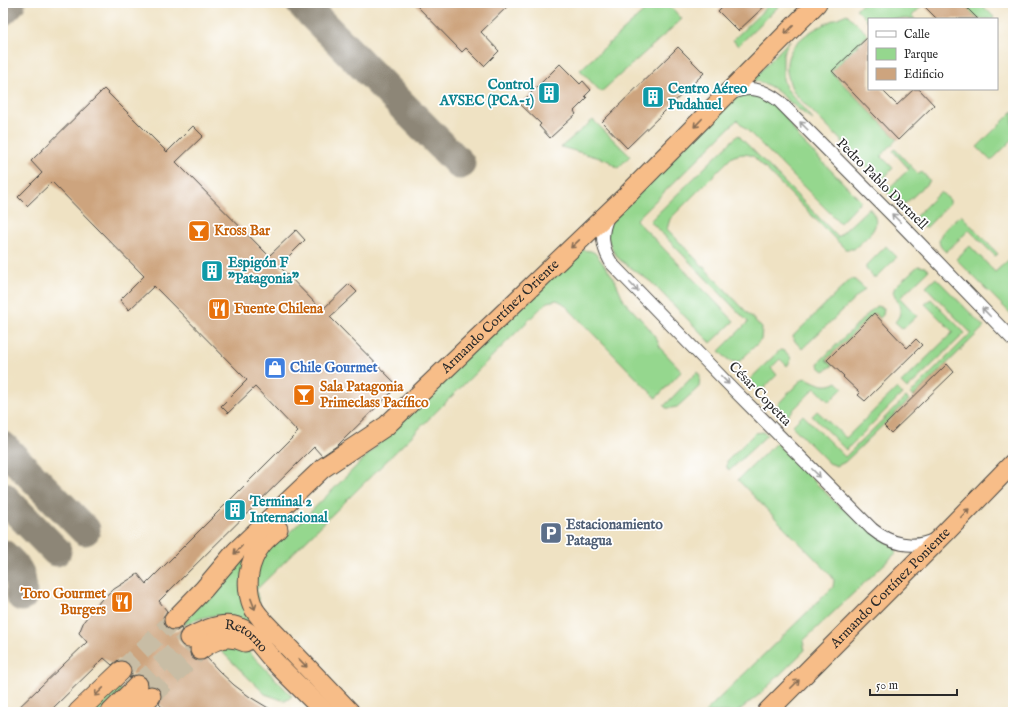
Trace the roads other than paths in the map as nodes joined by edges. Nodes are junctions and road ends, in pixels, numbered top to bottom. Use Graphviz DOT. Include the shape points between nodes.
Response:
graph roads {
  1 [pos="817,3"];
  2 [pos="716,104"];
  3 [pos="612,209"];
  4 [pos="1013,340"];
  5 [pos="386,426"];
  6 [pos="1013,463"];
  7 [pos="946,532"];
  8 [pos="174,620"];
  9 [pos="194,644"];
  10 [pos="120,671"];
  11 [pos="78,712"];
  12 [pos="111,712"];
  13 [pos="134,712"];
  14 [pos="325,712"];
  15 [pos="350,712"];
  16 [pos="767,712"];
  1 -- 2 [label="highway, Armando Cortínez Oriente, one-way"];
  2 -- 3 [label="highway, Armando Cortínez Oriente, one-way"];
  4 -- 2 [label="street, Pedro Pablo Dartnell, one-way" via="775,98 764,91 744,89"];
  3 -- 5 [label="highway, Armando Cortínez Oriente, one-way"];
  3 -- 7 [label="street, César Copetta, one-way" via="605,223 602,239 605,252 612,264 872,529 887,540 905,545 923,544"];
  5 -- 8 [label="highway, Armando Cortínez Oriente, one-way" via="323,468 236,551"];
  5 -- 15 [label="highway, one-way" via="262,544 252,559 249,570 248,581 254,608 264,622"];
  7 -- 6 [label="highway, Armando Cortínez Poniente, one-way"];
  16 -- 7 [label="highway, Armando Cortínez Poniente, one-way"];
  9 -- 14 [label="highway, Retorno" via="201,631 216,625 236,627 248,632 274,662"];
  10 -- 11 [label="highway, one-way"];
  12 -- 13 [label="highway" via="146,693"];
}
